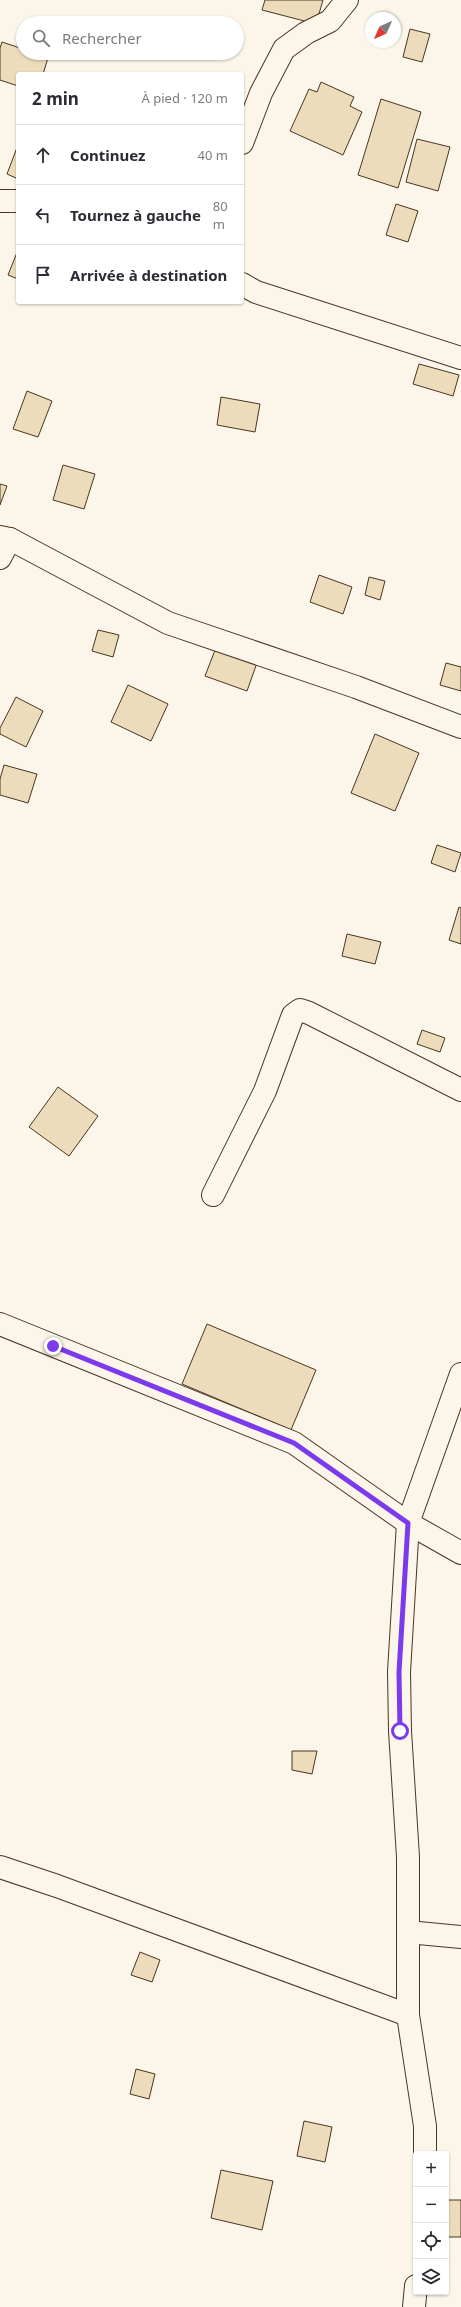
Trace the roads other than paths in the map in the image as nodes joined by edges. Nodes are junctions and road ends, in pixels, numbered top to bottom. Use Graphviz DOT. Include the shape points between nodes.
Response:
graph roads {
  1 [pos="347,0"];
  2 [pos="244,138"];
  3 [pos="0,201"];
  4 [pos="16,201"];
  5 [pos="244,285"];
  6 [pos="461,358"];
  7 [pos="3,545"];
  8 [pos="461,727"];
  9 [pos="461,1090"];
  10 [pos="213,1195"];
  11 [pos="0,1324"];
  12 [pos="461,1374"];
  13 [pos="408,1523"];
  14 [pos="461,1553"];
  15 [pos="0,1867"];
  16 [pos="408,1932"];
  17 [pos="461,1937"];
  18 [pos="408,2015"];
  19 [pos="425,2151"];
  20 [pos="415,2295"];
  21 [pos="414,2307"];
  1 -- 2 [label="street" via="330,21 284,50 261,93"];
  3 -- 4 [label="street"];
  5 -- 6 [label="street" via="256,292"];
  7 -- 8 [label="street" via="168,623 356,687"];
  9 -- 10 [label="street" via="300,1010 293,1015 264,1091"];
  11 -- 13 [label="street" via="294,1443"];
  12 -- 13 [label="street"];
  13 -- 14 [label="street"];
  13 -- 16 [label="street" via="399,1672 408,1857"];
  15 -- 18 [label="street"];
  16 -- 17 [label="street"];
  16 -- 18 [label="street"];
  18 -- 19 [label="street" via="425,2126"];
  20 -- 21 [label="street"];
}
